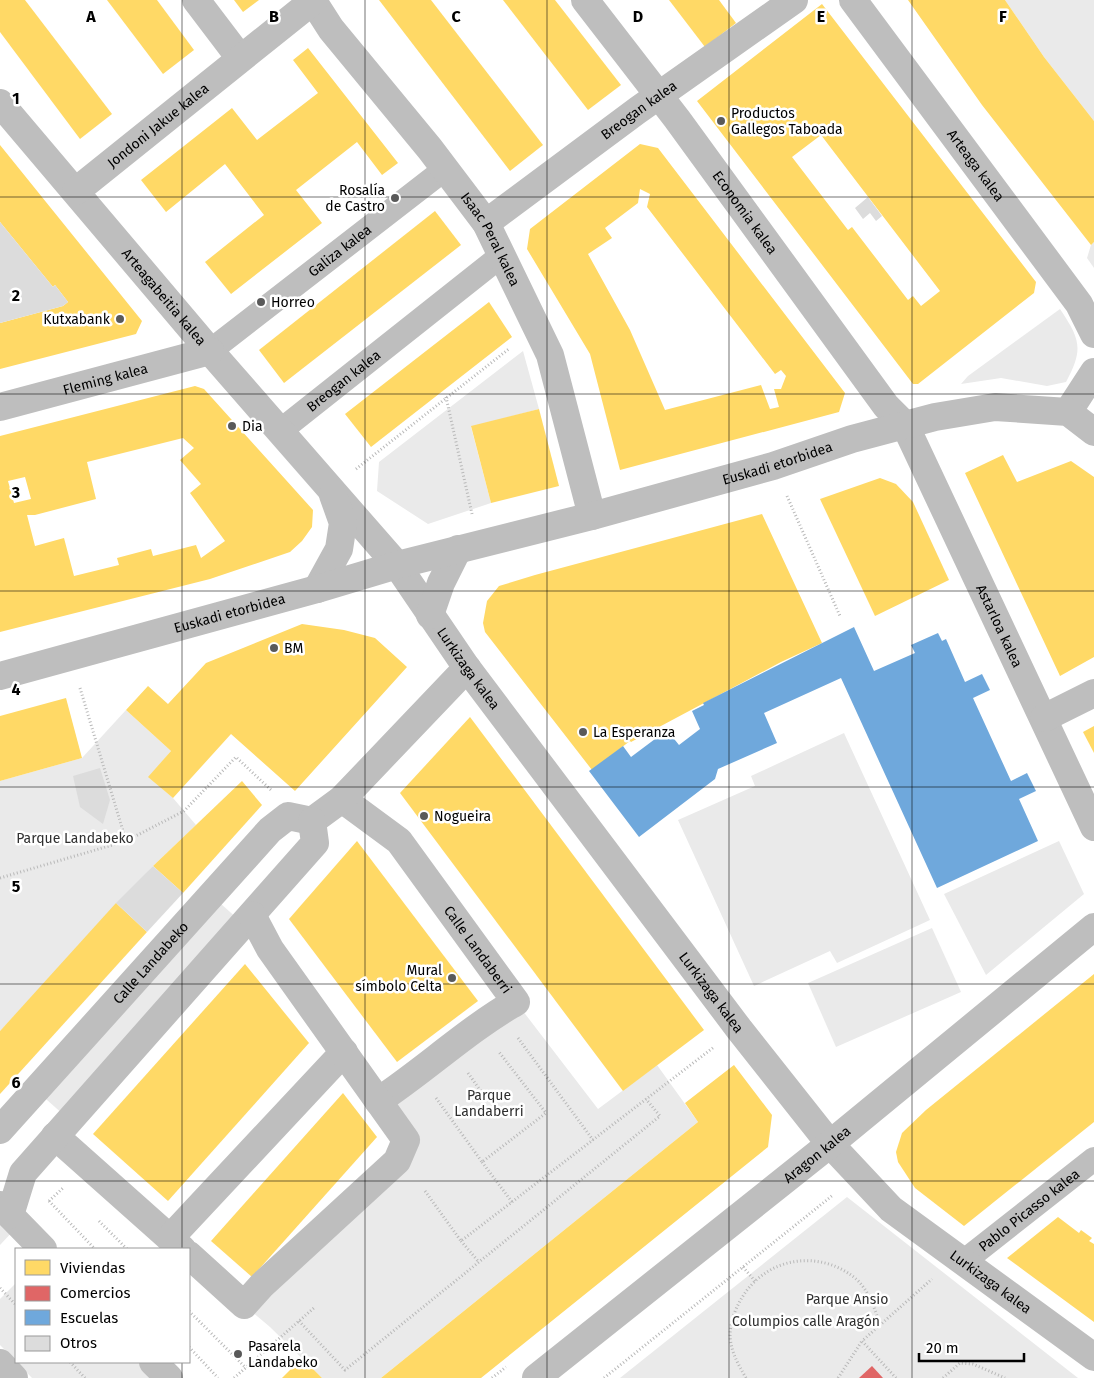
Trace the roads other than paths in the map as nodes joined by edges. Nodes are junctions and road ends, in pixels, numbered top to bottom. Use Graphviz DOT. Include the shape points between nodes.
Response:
graph roads {
  1 [pos="196,0"];
  2 [pos="313,0"];
  3 [pos="585,0"];
  4 [pos="794,0"];
  5 [pos="854,0"];
  6 [pos="240,58"];
  7 [pos="658,98"];
  8 [pos="0,103"];
  9 [pos="445,169"];
  10 [pos="76,191"];
  11 [pos="486,223"];
  12 [pos="502,255"];
  13 [pos="1094,334"];
  14 [pos="210,351"];
  15 [pos="1094,372"];
  16 [pos="0,408"];
  17 [pos="1068,412"];
  18 [pos="905,425"];
  19 [pos="280,431"];
  20 [pos="1094,432"];
  21 [pos="331,489"];
  22 [pos="592,516"];
  23 [pos="458,550"];
  24 [pos="397,565"];
  25 [pos="317,589"];
  26 [pos="430,615"];
  27 [pos="467,668"];
  28 [pos="0,676"];
  29 [pos="1094,694"];
  30 [pos="1044,718"];
  31 [pos="342,799"];
  32 [pos="312,821"];
  33 [pos="1094,827"];
  34 [pos="252,915"];
  35 [pos="1094,927"];
  36 [pos="344,1052"];
  37 [pos="378,1101"];
  38 [pos="0,1130"];
  39 [pos="55,1136"];
  40 [pos="830,1144"];
  41 [pos="1094,1159"];
  42 [pos="11,1217"];
  43 [pos="42,1248"];
  44 [pos="180,1248"];
  45 [pos="190,1257"];
  46 [pos="951,1267"];
  47 [pos="1094,1356"];
  48 [pos="0,1363"];
  49 [pos="154,1363"];
  50 [pos="14,1378"];
  51 [pos="169,1378"];
  52 [pos="536,1378"];
  1 -- 6 [label="street"];
  2 -- 6 [label="street, Jondoni Jakue kalea"];
  2 -- 9 [label="street, Isaac Peral kalea" via="331,29"];
  3 -- 7 [label="street, Economia kalea"];
  4 -- 7 [label="street, Breogan kalea"];
  5 -- 13 [label="street, Arteaga kalea" via="1079,304"];
  6 -- 10 [label="street, Jondoni Jakue kalea"];
  7 -- 11 [label="street, Breogan kalea"];
  7 -- 18 [label="street, Economia kalea" via="886,406"];
  8 -- 10 [label="street, Arteagabeitia kalea"];
  9 -- 11 [label="street, Isaac Peral kalea"];
  9 -- 14 [label="street, Galiza kalea"];
  10 -- 14 [label="street, Arteagabeitia kalea"];
  11 -- 12 [label="street, Isaac Peral kalea"];
  12 -- 19 [label="street, Breogan kalea"];
  12 -- 22 [label="street, Isaac Peral kalea" via="550,356"];
  14 -- 16 [label="street, Fleming kalea"];
  14 -- 19 [label="street, Arteagabeitia kalea"];
  15 -- 17 [label="street"];
  17 -- 18 [label="street, Euskadi etorbidea" via="994,407"];
  17 -- 20 [label="street"];
  18 -- 22 [label="street, Euskadi etorbidea" via="773,466"];
  18 -- 30 [label="street, Astarloa kalea"];
  19 -- 21 [label="street, Arteagabeitia kalea"];
  21 -- 24 [label="street, Arteagabeitia kalea"];
  21 -- 25 [label="street, Arteagabeitia kalea" via="343,523 339,549"];
  22 -- 23 [label="street, Euskadi etorbidea"];
  23 -- 24 [label="street, Euskadi etorbidea"];
  23 -- 26 [label="street" via="441,583"];
  24 -- 25 [label="street, Euskadi etorbidea"];
  24 -- 26 [label="street, Lurkizaga kalea"];
  25 -- 28 [label="street, Euskadi etorbidea"];
  26 -- 27 [label="street, Lurkizaga kalea"];
  27 -- 31 [label="street"];
  27 -- 40 [label="street, Lurkizaga kalea" via="739,1029"];
  29 -- 30 [label="street"];
  30 -- 33 [label="street, Astarloa kalea"];
  31 -- 32 [label="street"];
  31 -- 37 [label="street, Calle Landaberri" via="399,841 516,1002 496,1013 408,1082"];
  32 -- 34 [label="street" via="315,843"];
  32 -- 38 [label="street, Calle Landabeko" via="288,816 270,830"];
  34 -- 36 [label="street" via="270,949"];
  34 -- 39 [label="street"];
  35 -- 40 [label="street, Aragon kalea"];
  36 -- 37 [label="street"];
  36 -- 44 [label="street"];
  37 -- 45 [label="street" via="406,1140 397,1161 244,1305"];
  39 -- 42 [label="street" via="23,1173"];
  39 -- 44 [label="street"];
  40 -- 46 [label="street, Lurkizaga kalea"];
  40 -- 52 [label="street, Aragon kalea"];
  41 -- 46 [label="street, Pablo Picasso kalea"];
  42 -- 43 [label="street"];
  46 -- 47 [label="street, Lurkizaga kalea"];
  48 -- 50 [label="street"];
  49 -- 51 [label="street"];
}
